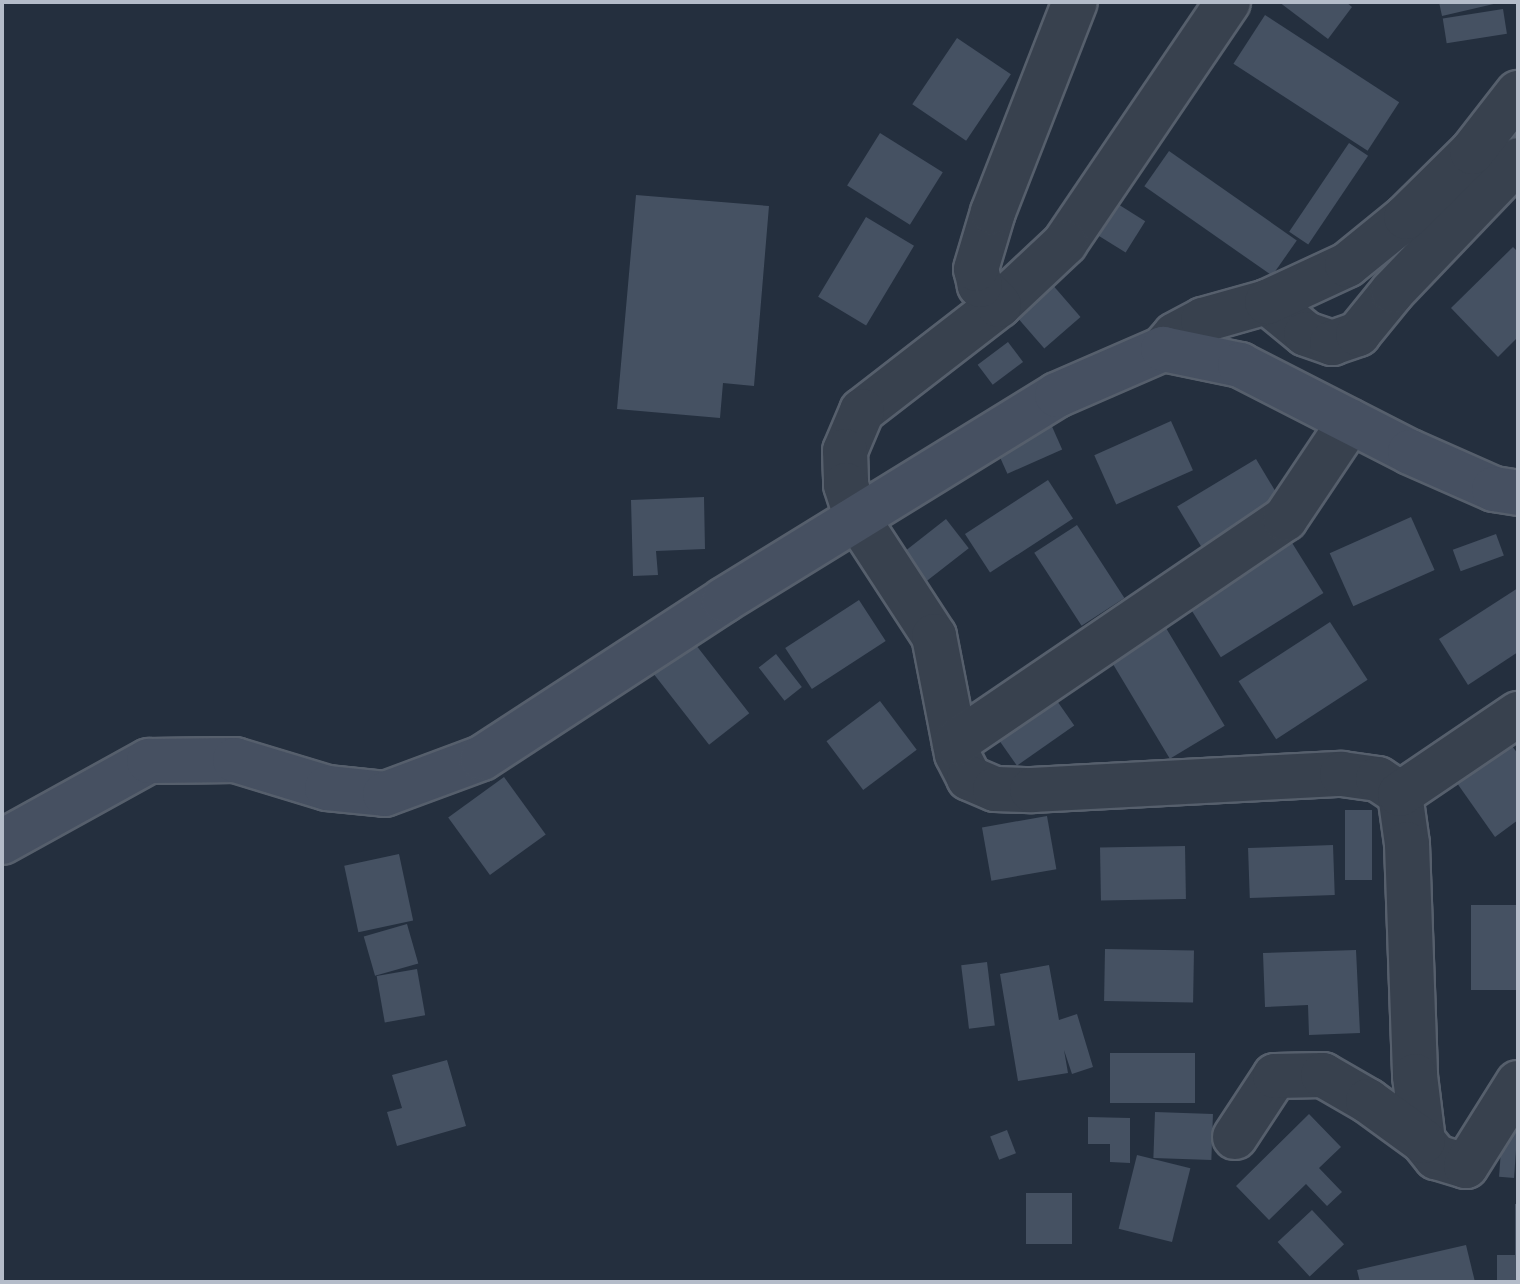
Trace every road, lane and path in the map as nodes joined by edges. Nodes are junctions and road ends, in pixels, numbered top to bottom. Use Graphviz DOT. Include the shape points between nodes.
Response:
graph roads {
  1 [pos="1075,2"];
  2 [pos="1228,2"];
  3 [pos="1518,93"];
  4 [pos="1518,160"];
  5 [pos="1267,302"];
  6 [pos="999,305"];
  7 [pos="1163,349"];
  8 [pos="1350,422"];
  9 [pos="1518,493"];
  10 [pos="857,518"];
  11 [pos="1518,714"];
  12 [pos="955,743"];
  13 [pos="1400,794"];
  14 [pos="2,842"];
  15 [pos="1518,1083"];
  16 [pos="1235,1137"];
  17 [pos="1423,1141"];
  1 -- 6 [label="street" via="976,269 980,285"];
  2 -- 6 [label="street" via="1065,243"];
  3 -- 5 [label="street" via="1472,152 1406,217 1347,265"];
  4 -- 5 [label="street" via="1358,334 1332,343 1319,339"];
  5 -- 7 [label="street" via="1203,320 1175,335"];
  6 -- 10 [label="street" via="862,411 845,451 846,485"];
  7 -- 8 [label="street" via="1240,365"];
  7 -- 10 [label="street" via="1057,395"];
  8 -- 9 [label="street" via="1494,489"];
  8 -- 12 [label="street" via="1285,519"];
  10 -- 12 [label="street" via="934,636"];
  10 -- 14 [label="street" via="482,758 385,794 327,788 235,760 149,761"];
  11 -- 13 [label="street"];
  12 -- 13 [label="street" via="969,778 995,789 1342,774 1378,779"];
  13 -- 17 [label="street"];
  15 -- 17 [label="street" via="1466,1166 1436,1157"];
  16 -- 17 [label="street" via="1275,1076 1323,1075"];
}
